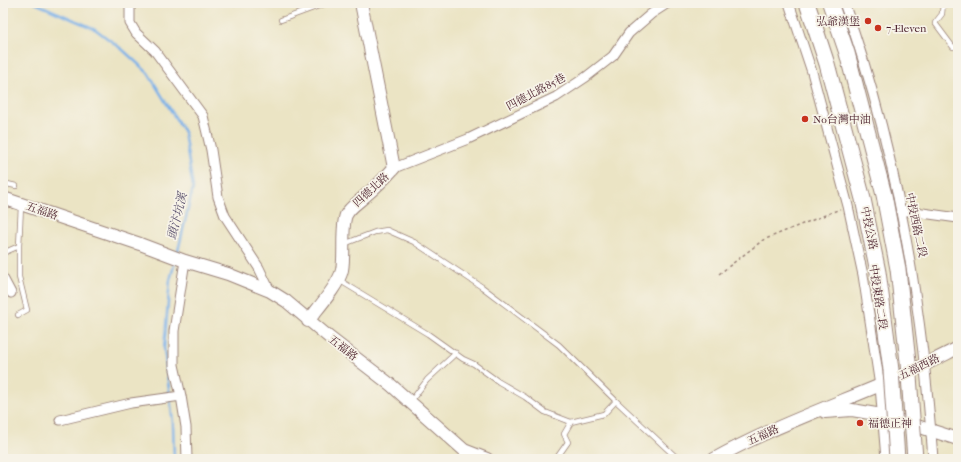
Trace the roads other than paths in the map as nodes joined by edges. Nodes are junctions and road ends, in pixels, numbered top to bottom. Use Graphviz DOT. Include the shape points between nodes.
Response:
graph roads {
  1 [pos="130,3"];
  2 [pos="327,3"];
  3 [pos="361,3"];
  4 [pos="668,3"];
  5 [pos="789,3"];
  6 [pos="807,3"];
  7 [pos="830,3"];
  8 [pos="844,3"];
  9 [pos="943,3"];
  10 [pos="281,20"];
  11 [pos="958,47"];
  12 [pos="394,168"];
  13 [pos="3,183"];
  14 [pos="16,186"];
  15 [pos="3,198"];
  16 [pos="22,204"];
  17 [pos="900,210"];
  18 [pos="958,218"];
  19 [pos="344,244"];
  20 [pos="19,246"];
  21 [pos="3,253"];
  22 [pos="184,261"];
  23 [pos="3,278"];
  24 [pos="339,280"];
  25 [pos="270,291"];
  26 [pos="11,293"];
  27 [pos="18,315"];
  28 [pos="308,321"];
  29 [pos="958,348"];
  30 [pos="456,353"];
  31 [pos="924,365"];
  32 [pos="880,386"];
  33 [pos="181,396"];
  34 [pos="616,401"];
  35 [pos="410,402"];
  36 [pos="813,412"];
  37 [pos="882,415"];
  38 [pos="60,420"];
  39 [pos="571,422"];
  40 [pos="931,431"];
  41 [pos="958,438"];
  42 [pos="187,459"];
  43 [pos="487,459"];
  44 [pos="556,459"];
  45 [pos="678,459"];
  46 [pos="714,459"];
  47 [pos="886,459"];
  48 [pos="897,459"];
  49 [pos="915,459"];
  50 [pos="933,459"];
  1 -- 25 [label="street" via="130,24 155,51 203,116 218,197 225,216 259,268"];
  2 -- 10 [label="lane"];
  3 -- 12 [label="street, 四德北路"];
  4 -- 12 [label="street, 四德北路85巷" via="629,33 613,56 556,98 468,139"];
  5 -- 32 [label="street, 中投東路二段" via="812,72 848,206 863,275"];
  6 -- 48 [label="main road, 中投公路, bridge" via="833,86 878,272 891,370"];
  7 -- 49 [label="main road, 中投公路, bridge" via="872,146 898,269"];
  8 -- 17 [label="street, 中投西路二段" via="870,82"];
  9 -- 11 [label="lane" via="942,14 935,23 952,46"];
  12 -- 19 [label="street, 四德北路" via="350,209 344,225"];
  13 -- 14 [label="lane"];
  15 -- 16 [label="street, 五福路"];
  16 -- 20 [label="lane"];
  16 -- 22 [label="street, 五福路"];
  17 -- 18 [label="street"];
  17 -- 31 [label="street, 中投西路二段" via="912,265"];
  19 -- 24 [label="street, 四德北路"];
  19 -- 34 [label="lane" via="387,230 414,242 482,287 559,345"];
  20 -- 21 [label="lane"];
  20 -- 27 [label="lane" via="18,277 27,310"];
  22 -- 25 [label="street, 五福路" via="228,274"];
  22 -- 33 [label="street" via="174,331 174,365"];
  23 -- 26 [label="street"];
  24 -- 28 [label="street, 四德北路"];
  24 -- 30 [label="lane"];
  25 -- 28 [label="street, 五福路" via="286,301"];
  28 -- 35 [label="street, 五福路"];
  29 -- 31 [label="street, 五福西路"];
  30 -- 35 [label="lane" via="427,380"];
  30 -- 39 [label="lane" via="545,412"];
  31 -- 32 [label="street, 五福西路"];
  31 -- 40 [label="street, 中投西路二段"];
  32 -- 36 [label="street, 五福路"];
  32 -- 37 [label="street, 中投東路二段"];
  33 -- 38 [label="street" via="131,403"];
  33 -- 42 [label="street" via="186,427"];
  34 -- 39 [label="lane" via="604,414"];
  34 -- 45 [label="lane"];
  35 -- 43 [label="street, 五福路" via="464,450"];
  36 -- 37 [label="street, 五福路" via="852,410"];
  36 -- 46 [label="street, 五福路"];
  37 -- 40 [label="street, 五福路"];
  37 -- 47 [label="street, 中投東路二段"];
  39 -- 44 [label="lane" via="564,434 568,442"];
  40 -- 41 [label="street, 五福路"];
  40 -- 50 [label="street, 中投西路二段"];
}
